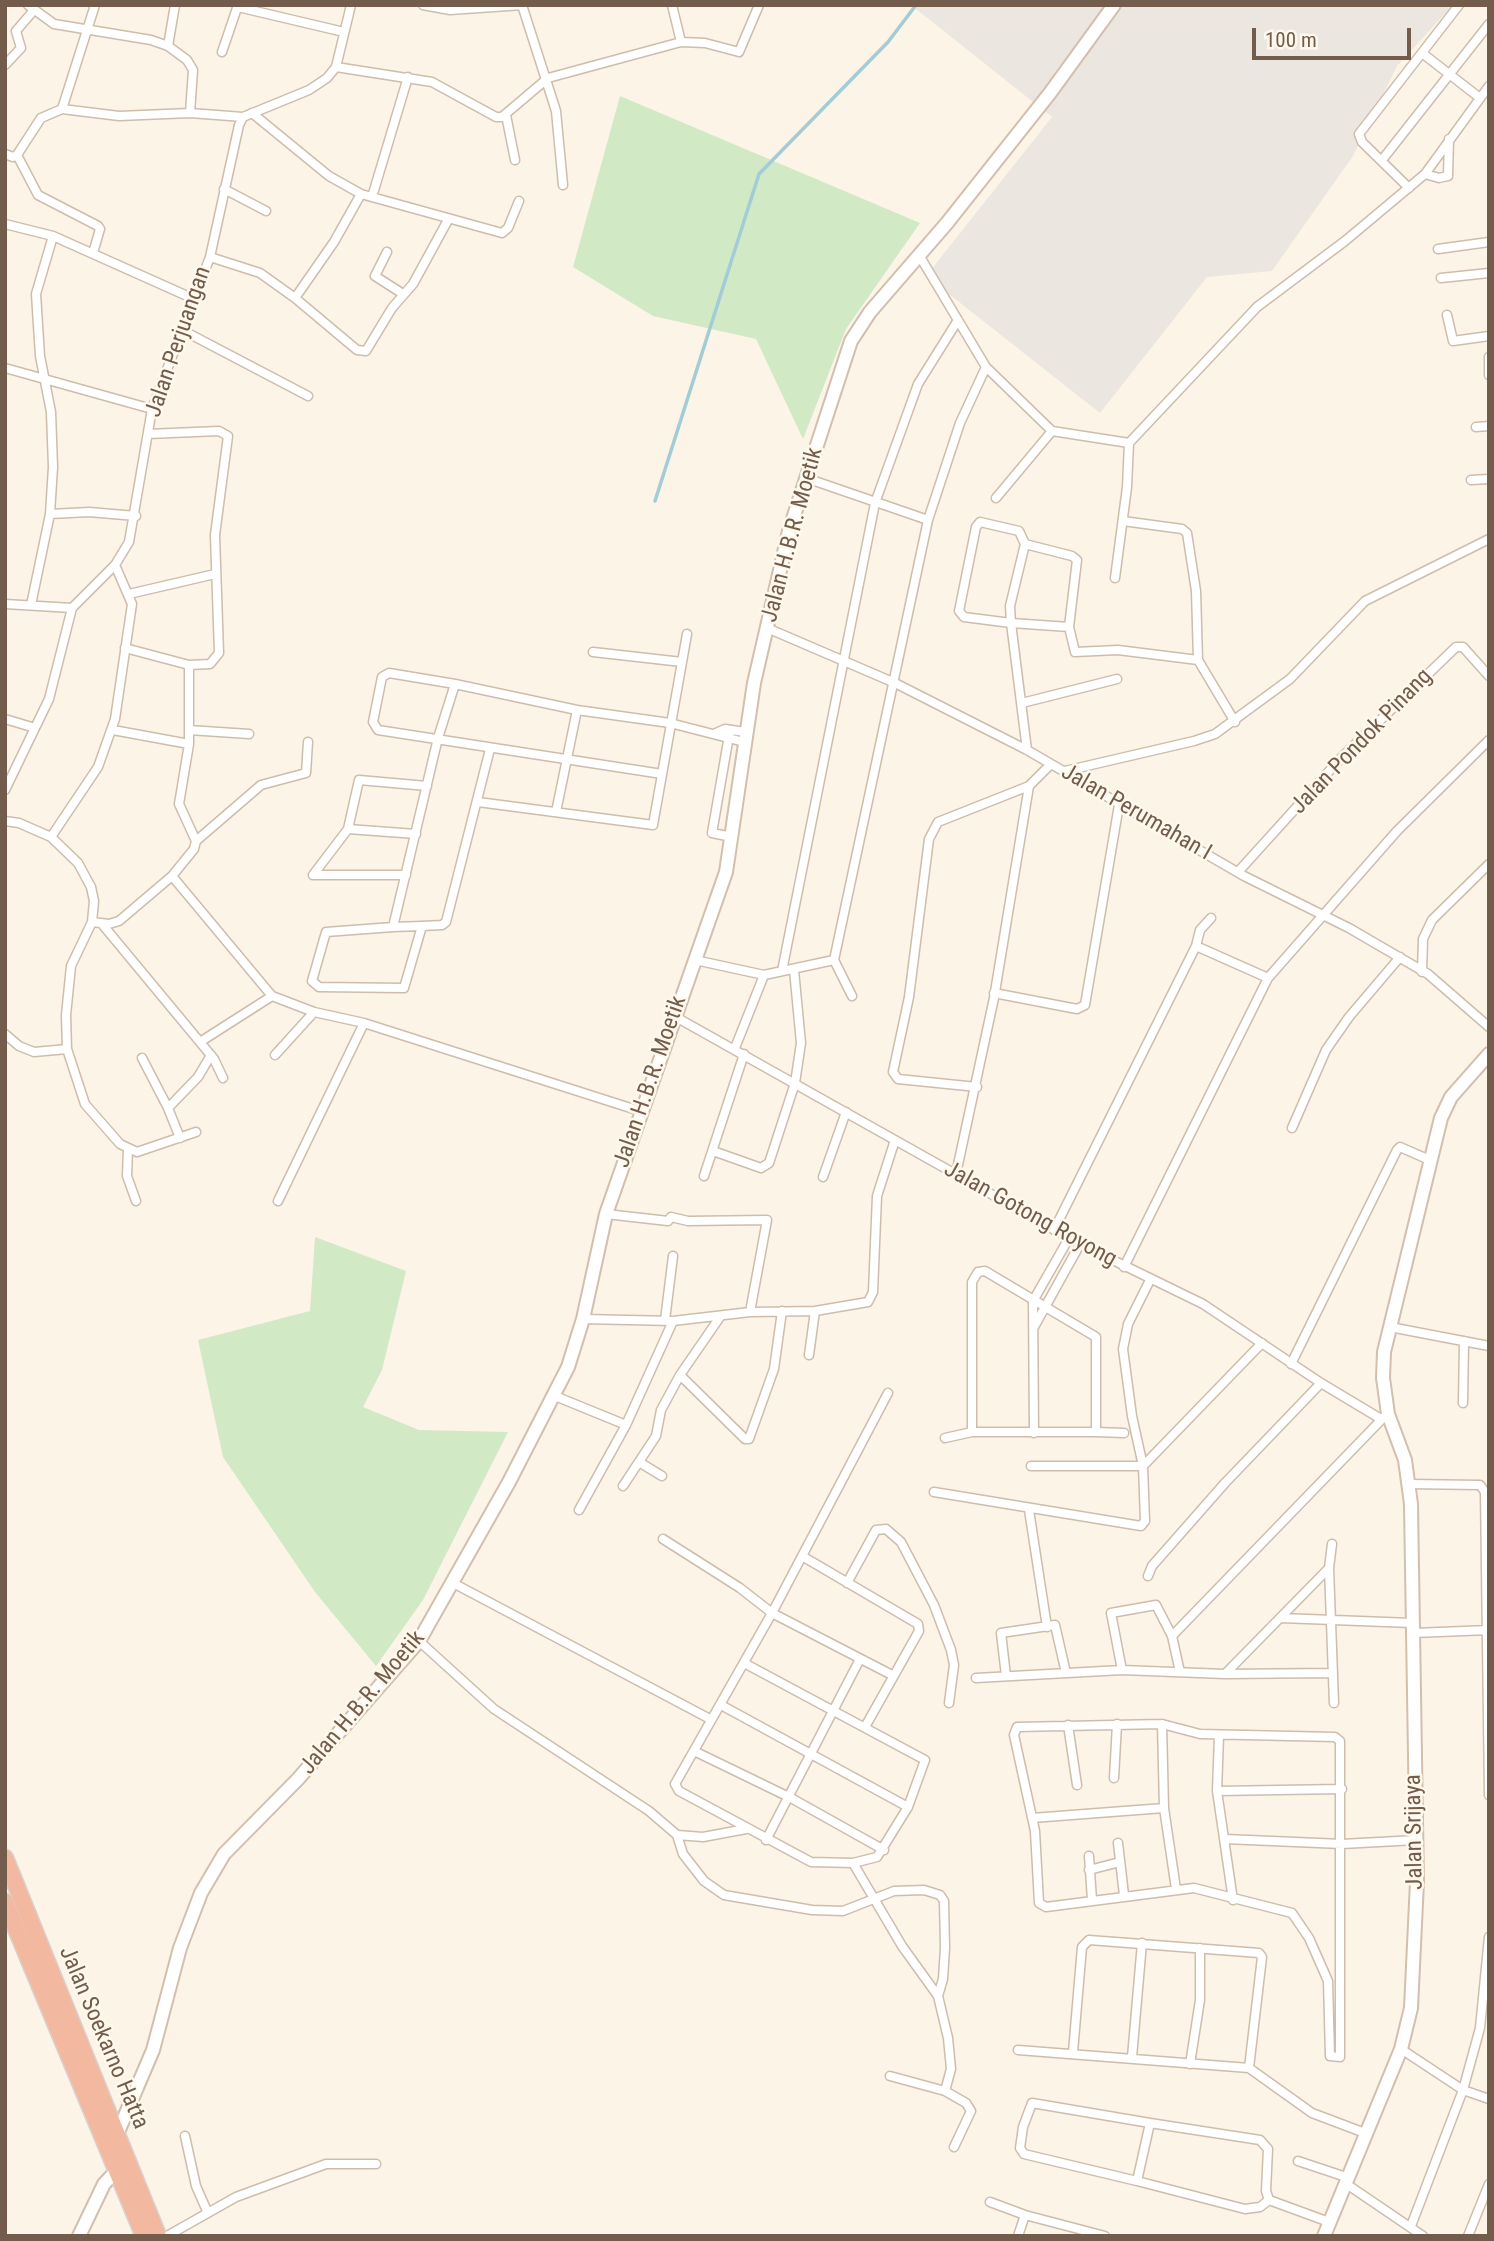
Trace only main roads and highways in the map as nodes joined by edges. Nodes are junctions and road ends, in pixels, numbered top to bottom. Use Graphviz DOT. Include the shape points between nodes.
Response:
graph roads {
  1 [pos="5,1858"];
  2 [pos="5,1902"];
  3 [pos="144,2236"];
  4 [pos="158,2236"];
  1 -- 4 [label="highway, Jalan Soekarno Hatta"];
  2 -- 3 [label="highway, Jalan Soekarno Hatta"];
}
